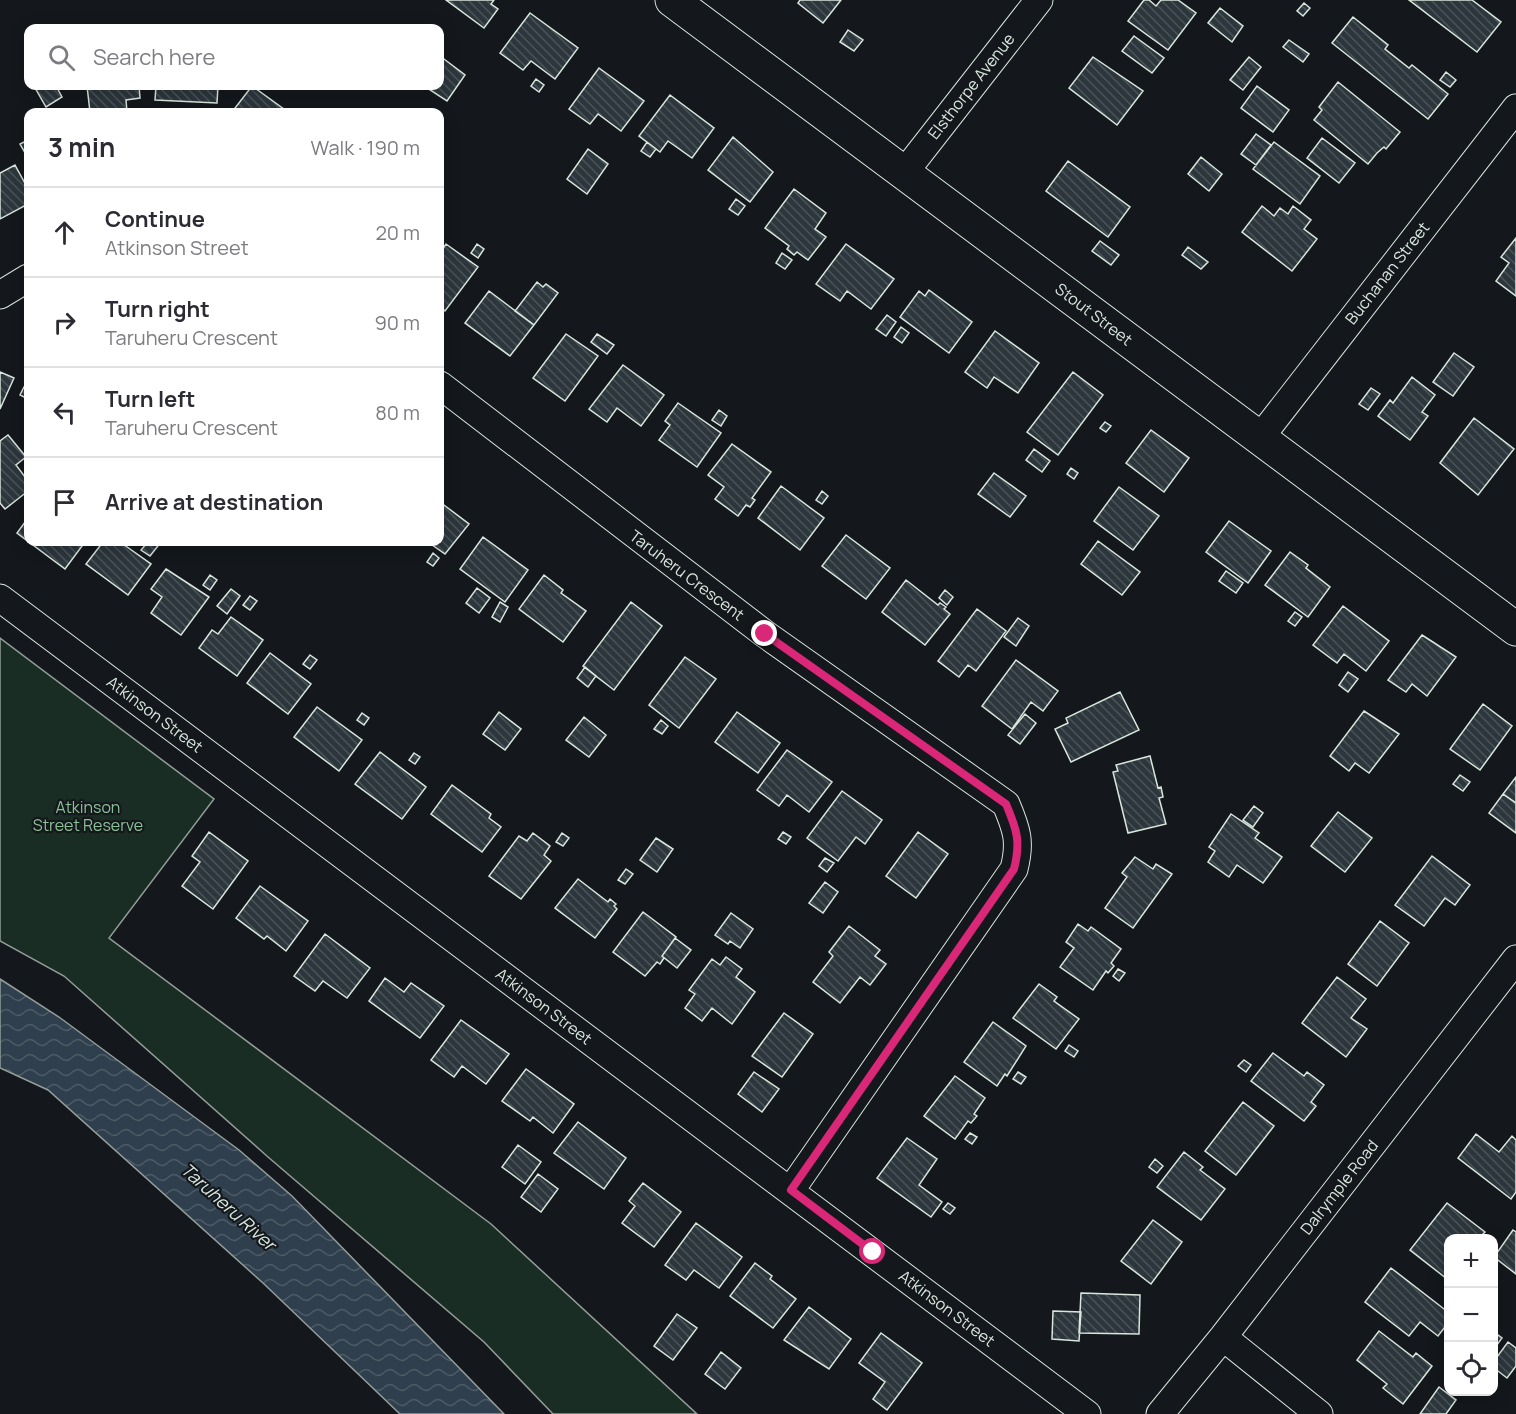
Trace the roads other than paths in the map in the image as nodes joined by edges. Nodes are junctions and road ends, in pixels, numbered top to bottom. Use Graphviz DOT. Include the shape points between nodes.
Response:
graph roads {
  1 [pos="672,0"];
  2 [pos="1039,0"];
  3 [pos="1516,108"];
  4 [pos="904,173"];
  5 [pos="24,280"];
  6 [pos="0,295"];
  7 [pos="444,388"];
  8 [pos="1259,439"];
  9 [pos="0,598"];
  10 [pos="1516,629"];
  11 [pos="1516,959"];
  12 [pos="791,1190"];
  13 [pos="1223,1337"];
  14 [pos="1087,1414"];
  15 [pos="1160,1414"];
  16 [pos="1319,1414"];
  1 -- 4 [label="street, Stout Street"];
  2 -- 4 [label="street, Elsthorpe Avenue"];
  3 -- 8 [label="street, Buchanan Street"];
  4 -- 8 [label="street, Stout Street"];
  5 -- 6 [label="street"];
  7 -- 12 [label="street, Taruheru Crescent" via="765,634 1006,804 1020,847 1014,869"];
  8 -- 10 [label="street, Stout Street"];
  9 -- 12 [label="street, Atkinson Street"];
  11 -- 13 [label="street, Dalrymple Road"];
  12 -- 14 [label="street, Atkinson Street"];
  13 -- 15 [label="street, Dalrymple Road"];
  13 -- 16 [label="street"];
}
